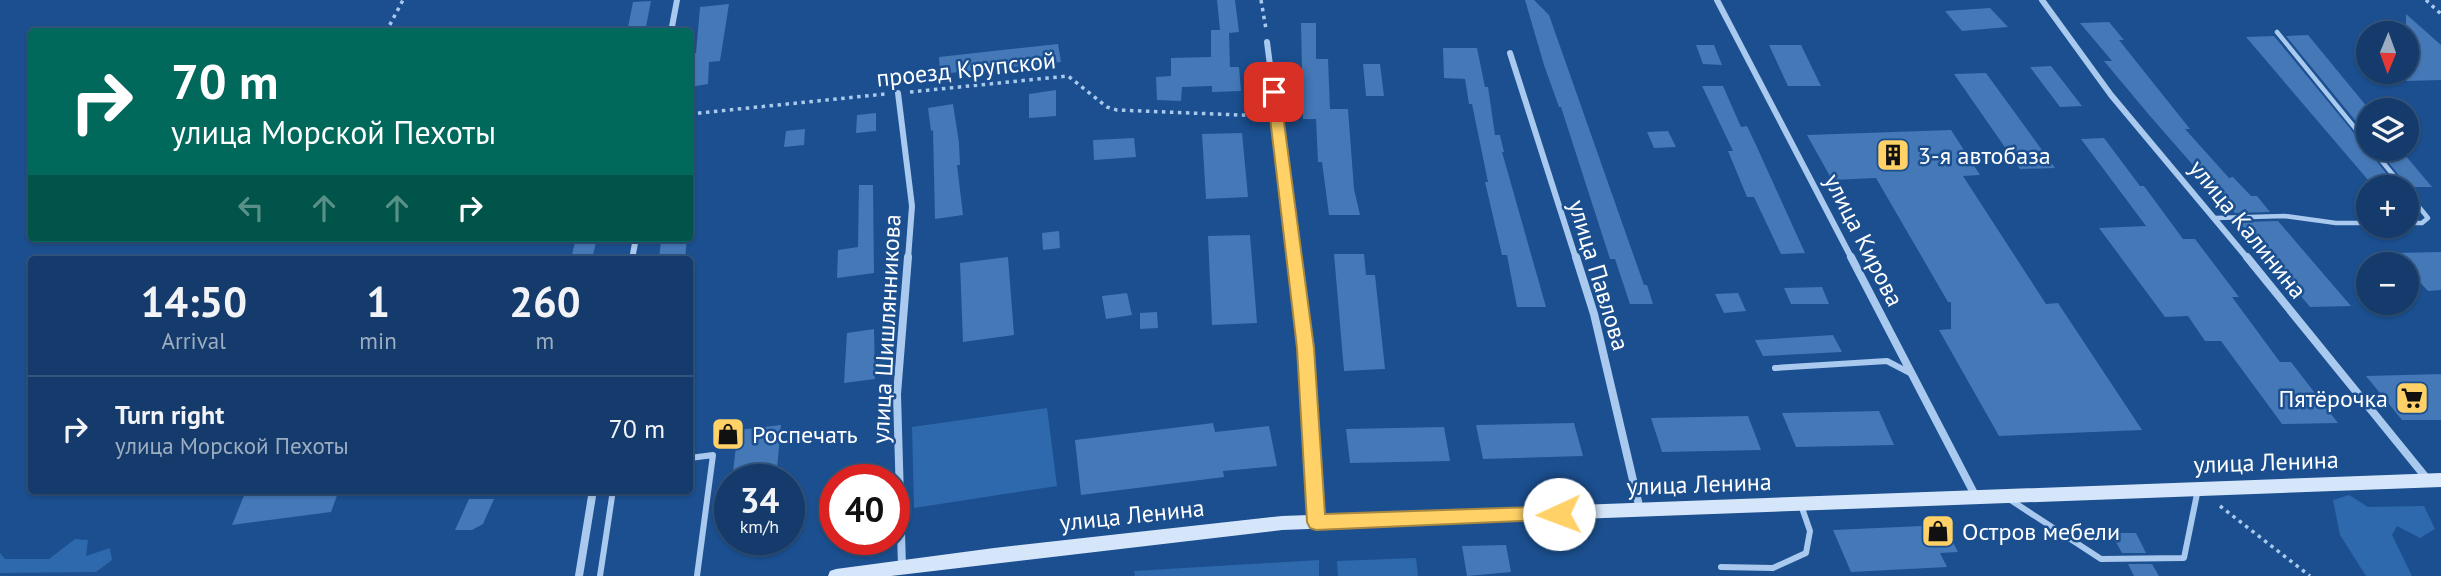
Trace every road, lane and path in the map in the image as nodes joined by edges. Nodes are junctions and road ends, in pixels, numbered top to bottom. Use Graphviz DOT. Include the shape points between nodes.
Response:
graph roads {
  1 [pos="403,0"];
  2 [pos="677,0"];
  3 [pos="1261,0"];
  4 [pos="1717,0"];
  5 [pos="2042,0"];
  6 [pos="2426,0"];
  7 [pos="2441,13"];
  8 [pos="388,28"];
  9 [pos="672,28"];
  10 [pos="2277,32"];
  11 [pos="1267,42"];
  12 [pos="1510,53"];
  13 [pos="898,93"];
  14 [pos="693,114"];
  15 [pos="1277,116"];
  16 [pos="2356,129"];
  17 [pos="2382,161"];
  18 [pos="2393,175"];
  19 [pos="2419,207"];
  20 [pos="2215,218"];
  21 [pos="2356,223"];
  22 [pos="2419,223"];
  23 [pos="1775,369"];
  24 [pos="1912,374"];
  25 [pos="693,458"];
  26 [pos="2435,480"];
  27 [pos="2198,489"];
  28 [pos="592,494"];
  29 [pos="612,494"];
  30 [pos="2006,497"];
  31 [pos="1976,498"];
  32 [pos="1801,505"];
  33 [pos="1640,511"];
  34 [pos="1316,522"];
  35 [pos="1721,566"];
  36 [pos="902,567"];
  37 [pos="579,576"];
  38 [pos="600,576"];
  39 [pos="697,576"];
  40 [pos="836,576"];
  41 [pos="2309,576"];
  1 -- 8 [label="path"];
  2 -- 9 [label="street"];
  3 -- 11 [label="path"];
  4 -- 24 [label="street, улица Кирова"];
  5 -- 20 [label="street, улица Калинина" via="2112,95"];
  6 -- 7 [label="path"];
  10 -- 16 [label="lane"];
  11 -- 15 [label="street"];
  12 -- 33 [label="street, улица Павлова" via="1594,314"];
  13 -- 14 [label="path, проезд Крупской"];
  13 -- 15 [label="path, проезд Крупской" via="1069,76 1108,108"];
  13 -- 36 [label="street, улица Шишлянникова" via="912,206 897,394"];
  15 -- 34 [label="street" via="1306,348"];
  17 -- 18 [label="lane"];
  19 -- 22 [label="lane" via="2428,218"];
  20 -- 21 [label="lane" via="2285,216"];
  20 -- 26 [label="street, улица Калинина"];
  23 -- 24 [label="lane" via="1888,361"];
  24 -- 31 [label="street, улица Кирова"];
  25 -- 39 [label="lane" via="713,455"];
  26 -- 27 [label="street, улица Ленина"];
  27 -- 30 [label="street, улица Ленина"];
  27 -- 30 [label="lane" via="2184,558 2101,559"];
  27 -- 41 [label="path"];
  28 -- 37 [label="street"];
  29 -- 38 [label="lane"];
  30 -- 31 [label="street, улица Ленина"];
  31 -- 32 [label="street, улица Ленина"];
  32 -- 33 [label="street, улица Ленина"];
  32 -- 35 [label="lane" via="1810,531 1806,553 1773,568"];
  33 -- 34 [label="street, улица Ленина"];
  34 -- 36 [label="street, улица Ленина"];
  36 -- 40 [label="street, улица Ленина"];
}
